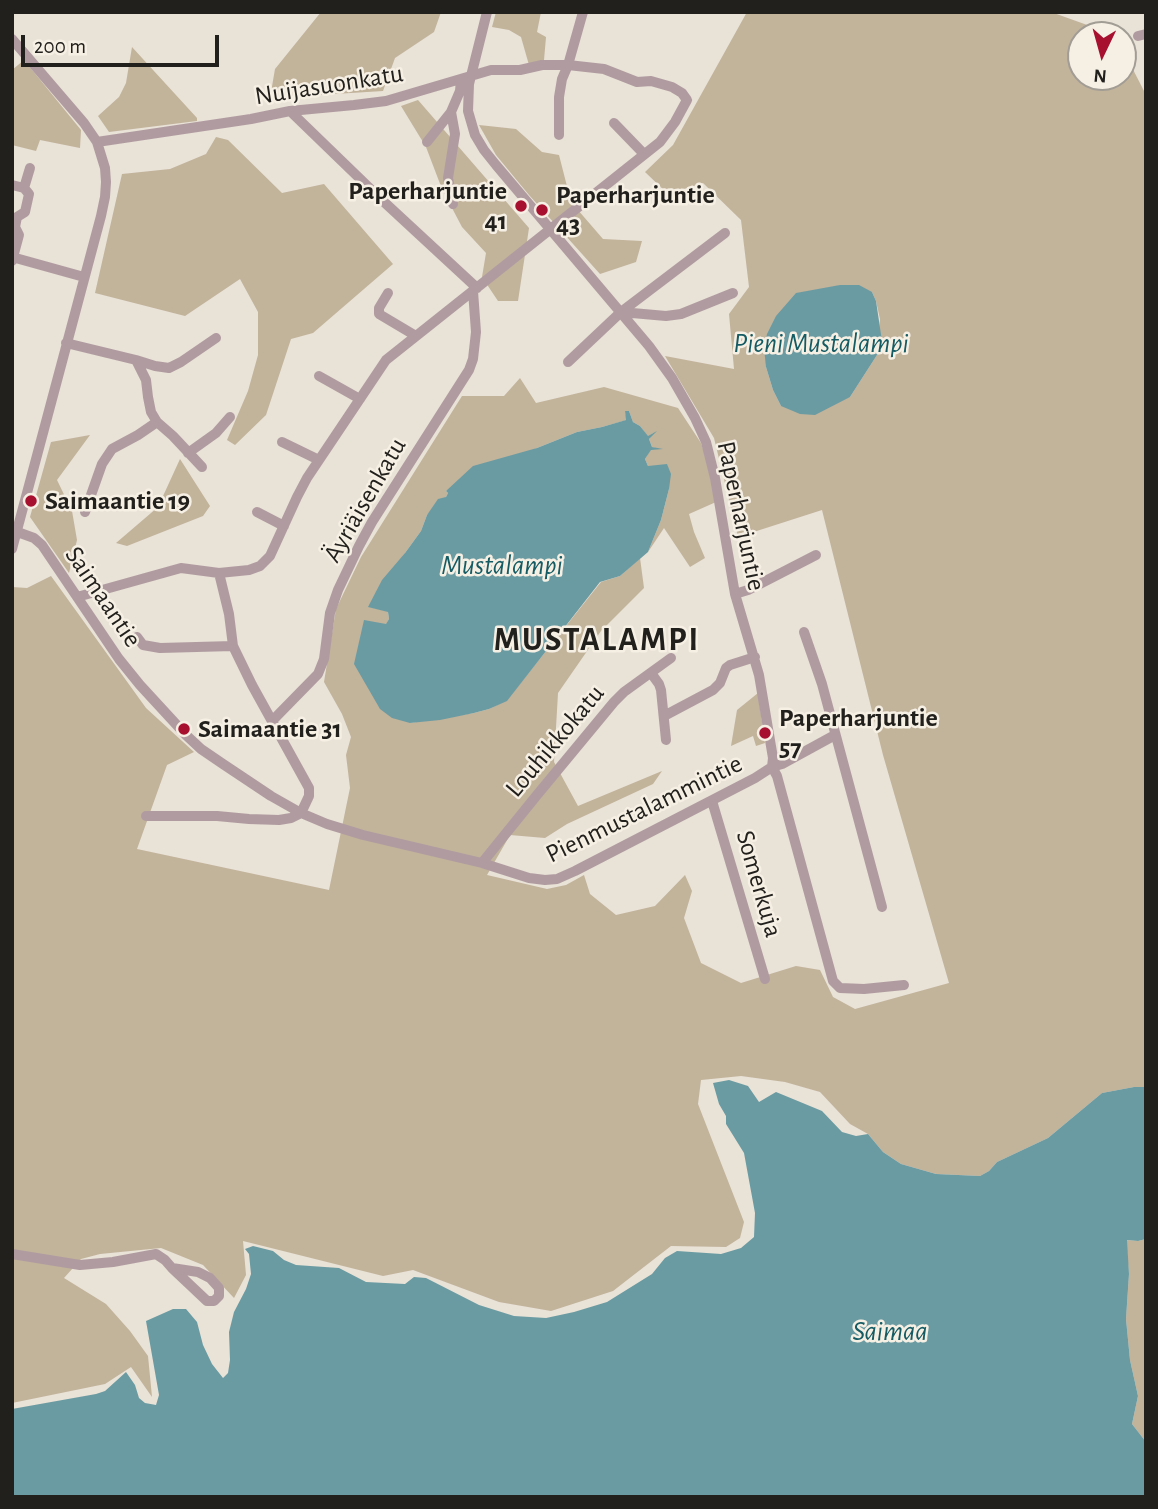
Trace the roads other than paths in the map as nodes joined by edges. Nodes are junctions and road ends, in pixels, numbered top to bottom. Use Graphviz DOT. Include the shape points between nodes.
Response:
graph roads {
  1 [pos="487,12"];
  2 [pos="583,12"];
  3 [pos="12,39"];
  4 [pos="568,65"];
  5 [pos="465,78"];
  6 [pos="290,111"];
  7 [pos="451,112"];
  8 [pos="614,123"];
  9 [pos="559,135"];
  10 [pos="97,142"];
  11 [pos="427,142"];
  12 [pos="644,154"];
  13 [pos="30,167"];
  14 [pos="12,185"];
  15 [pos="24,188"];
  16 [pos="453,204"];
  17 [pos="551,228"];
  18 [pos="725,233"];
  19 [pos="13,259"];
  20 [pos="84,277"];
  21 [pos="475,290"];
  22 [pos="388,293"];
  23 [pos="733,293"];
  24 [pos="621,312"];
  25 [pos="416,336"];
  26 [pos="216,338"];
  27 [pos="66,343"];
  28 [pos="136,360"];
  29 [pos="568,362"];
  30 [pos="319,376"];
  31 [pos="360,399"];
  32 [pos="230,418"];
  33 [pos="157,422"];
  34 [pos="282,442"];
  35 [pos="188,453"];
  36 [pos="319,460"];
  37 [pos="202,467"];
  38 [pos="85,512"];
  39 [pos="257,512"];
  40 [pos="284,526"];
  41 [pos="15,530"];
  42 [pos="12,549"];
  43 [pos="816,555"];
  44 [pos="219,573"];
  45 [pos="735,594"];
  46 [pos="77,597"];
  47 [pos="804,632"];
  48 [pos="138,637"];
  49 [pos="233,646"];
  50 [pos="755,657"];
  51 [pos="671,658"];
  52 [pos="651,673"];
  53 [pos="664,716"];
  54 [pos="272,721"];
  55 [pos="835,736"];
  56 [pos="666,740"];
  57 [pos="772,766"];
  58 [pos="712,801"];
  59 [pos="301,813"];
  60 [pos="146,816"];
  61 [pos="482,863"];
  62 [pos="545,880"];
  63 [pos="882,906"];
  64 [pos="765,979"];
  65 [pos="904,985"];
  66 [pos="12,1254"];
  67 [pos="172,1268"];
  1 -- 5 [label="street, Paperharjuntie"];
  2 -- 4 [label="street"];
  3 -- 10 [label="street"];
  4 -- 5 [label="street, Nuijasuonkatu" via="491,70"];
  4 -- 9 [label="street" via="559,97"];
  4 -- 12 [label="street, Nuijasuonkatu" via="604,69 637,82 672,87 685,96 675,122"];
  5 -- 6 [label="street, Nuijasuonkatu" via="386,101"];
  5 -- 7 [label="street"];
  5 -- 17 [label="street, Paperharjuntie" via="475,135"];
  6 -- 10 [label="street, Nuijasuonkatu"];
  6 -- 21 [label="street"];
  7 -- 11 [label="street"];
  7 -- 16 [label="street" via="455,134 448,178"];
  8 -- 12 [label="street"];
  10 -- 20 [label="street" via="105,197"];
  12 -- 17 [label="street"];
  13 -- 15 [label="street"];
  14 -- 15 [label="street"];
  15 -- 19 [label="street" via="29,194 25,212 17,217 19,235"];
  17 -- 21 [label="street"];
  17 -- 24 [label="street, Paperharjuntie"];
  18 -- 24 [label="street"];
  19 -- 20 [label="street"];
  20 -- 27 [label="street"];
  21 -- 25 [label="street"];
  21 -- 54 [label="street, Äyriäisenkatu" via="469,370 359,546 330,613 318,674"];
  22 -- 25 [label="street" via="379,314"];
  23 -- 24 [label="street" via="681,314"];
  24 -- 29 [label="street"];
  24 -- 45 [label="street, Paperharjuntie" via="672,378 706,442"];
  25 -- 31 [label="street" via="386,360"];
  26 -- 28 [label="street" via="169,368"];
  27 -- 28 [label="street"];
  27 -- 41 [label="street"];
  28 -- 33 [label="street"];
  30 -- 31 [label="street"];
  31 -- 36 [label="street"];
  32 -- 35 [label="street"];
  33 -- 35 [label="street"];
  33 -- 38 [label="street" via="112,449"];
  34 -- 36 [label="street"];
  35 -- 37 [label="street"];
  36 -- 40 [label="street"];
  39 -- 40 [label="street"];
  40 -- 44 [label="street" via="260,566"];
  41 -- 42 [label="street"];
  41 -- 46 [label="street, Saimaantie" via="42,545"];
  43 -- 45 [label="street"];
  44 -- 46 [label="street" via="181,568"];
  44 -- 49 [label="street"];
  45 -- 50 [label="street, Paperharjuntie"];
  46 -- 59 [label="street, Saimaantie" via="140,685 201,749"];
  47 -- 55 [label="street"];
  48 -- 49 [label="street" via="143,645 160,648"];
  49 -- 54 [label="street"];
  50 -- 53 [label="street" via="730,664 713,690"];
  50 -- 57 [label="street, Paperharjuntie"];
  51 -- 52 [label="street, Louhikkokatu"];
  52 -- 53 [label="street" via="659,684"];
  52 -- 61 [label="street, Louhikkokatu" via="614,702"];
  53 -- 56 [label="street"];
  54 -- 59 [label="street" via="309,788"];
  55 -- 57 [label="street, Pienmustalammintie"];
  55 -- 63 [label="street"];
  57 -- 58 [label="street, Pienmustalammintie"];
  57 -- 65 [label="street, Paperharjuntie" via="833,981 840,988 852,989"];
  58 -- 62 [label="street, Pienmustalammintie" via="575,871"];
  58 -- 64 [label="street, Somerkuja"];
  59 -- 60 [label="street" via="279,820"];
  59 -- 61 [label="street, Saimaantie" via="363,835"];
  61 -- 62 [label="street, Saimaantie"];
  66 -- 67 [label="street" via="80,1265 156,1254"];
  67 -- 67 [label="street" via="210,1278 219,1288 219,1296 207,1301"];
}
